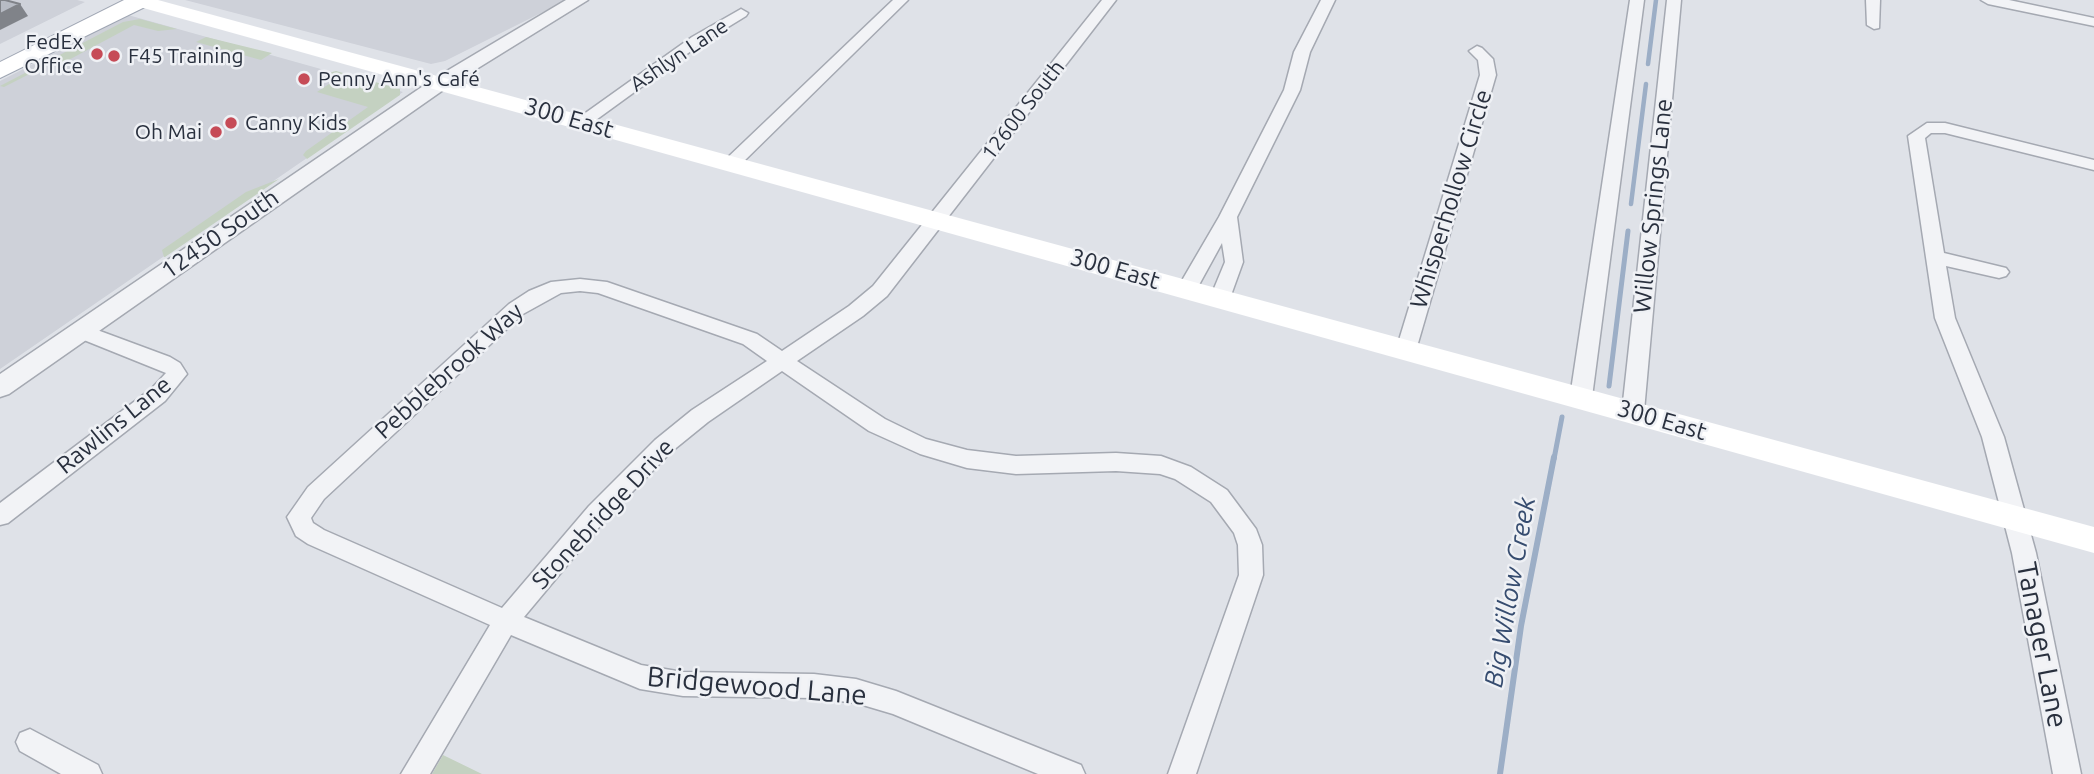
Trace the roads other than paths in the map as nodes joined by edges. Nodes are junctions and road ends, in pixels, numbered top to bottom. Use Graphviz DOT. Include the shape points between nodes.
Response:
graph roads {
  1 [pos="113,0"];
  2 [pos="139,0"];
  3 [pos="579,0"];
  4 [pos="901,0"];
  5 [pos="1109,0"];
  6 [pos="1328,0"];
  7 [pos="1637,0"];
  8 [pos="1674,0"];
  9 [pos="1873,0"];
  10 [pos="1988,0"];
  11 [pos="741,13"];
  12 [pos="2094,22"];
  13 [pos="1874,25"];
  14 [pos="1477,51"];
  15 [pos="0,55"];
  16 [pos="0,71"];
  17 [pos="442,82"];
  18 [pos="583,122"];
  19 [pos="732,163"];
  20 [pos="2094,165"];
  21 [pos="1228,217"];
  22 [pos="938,219"];
  23 [pos="1935,257"];
  24 [pos="1999,272"];
  25 [pos="1187,289"];
  26 [pos="1220,298"];
  27 [pos="81,331"];
  28 [pos="1406,350"];
  29 [pos="782,361"];
  30 [pos="0,387"];
  31 [pos="1581,397"];
  32 [pos="1633,411"];
  33 [pos="0,516"];
  34 [pos="2013,516"];
  35 [pos="299,517"];
  36 [pos="2094,540"];
  37 [pos="506,621"];
  38 [pos="30,742"];
  39 [pos="88,774"];
  40 [pos="415,774"];
  41 [pos="1072,774"];
  42 [pos="1182,774"];
  43 [pos="2067,774"];
  1 -- 15 [label="main road"];
  2 -- 16 [label="main road"];
  2 -- 17 [label="main road, 300 East"];
  3 -- 17 [label="street, 12450 South"];
  4 -- 19 [label="street"];
  5 -- 22 [label="street, 12600 South"];
  6 -- 21 [label="street" via="1302,52 1292,90"];
  7 -- 31 [label="street, Willow Springs Lane"];
  8 -- 32 [label="street, Willow Springs Lane"];
  9 -- 13 [label="street"];
  10 -- 12 [label="street"];
  11 -- 18 [label="street, Ashlyn Lane"];
  14 -- 28 [label="street, Whisperhollow Circle" via="1485,59 1488,75"];
  17 -- 18 [label="main road, 300 East"];
  17 -- 27 [label="street, 12450 South"];
  18 -- 19 [label="main road, 300 East"];
  19 -- 22 [label="main road, 300 East"];
  20 -- 23 [label="street, Tanager Lane" via="1954,130 1920,130 1915,140"];
  21 -- 25 [label="street"];
  21 -- 26 [label="street" via="1234,262"];
  22 -- 25 [label="main road, 300 East"];
  22 -- 29 [label="street, Stonebridge Drive" via="880,292"];
  23 -- 24 [label="street"];
  23 -- 34 [label="street, Tanager Lane" via="1948,330 1993,437"];
  25 -- 26 [label="main road, 300 East"];
  26 -- 28 [label="main road, 300 East"];
  27 -- 30 [label="street, 12450 South"];
  27 -- 33 [label="street, Rawlins Lane" via="163,362 177,374 158,395"];
  28 -- 31 [label="main road, 300 East"];
  29 -- 35 [label="street, Pebblebrook Way" via="738,333 600,288 569,285 546,290 496,327 316,493"];
  29 -- 37 [label="street, Stonebridge Drive" via="663,446 597,513"];
  29 -- 42 [label="street, Pebblebrook Way" via="898,437 943,453 1016,465 1115,462 1161,466 1184,473 1219,496 1244,529 1250,545 1251,575"];
  31 -- 32 [label="main road, 300 East"];
  32 -- 34 [label="main road, 300 East"];
  34 -- 36 [label="main road, 300 East"];
  34 -- 43 [label="street, Tanager Lane"];
  35 -- 37 [label="street, Bridgewood Lane" via="304,529 316,537"];
  37 -- 40 [label="street, Stonebridge Drive"];
  37 -- 41 [label="street, Bridgewood Lane" via="661,681 814,686 876,696"];
  38 -- 39 [label="street"];
}
